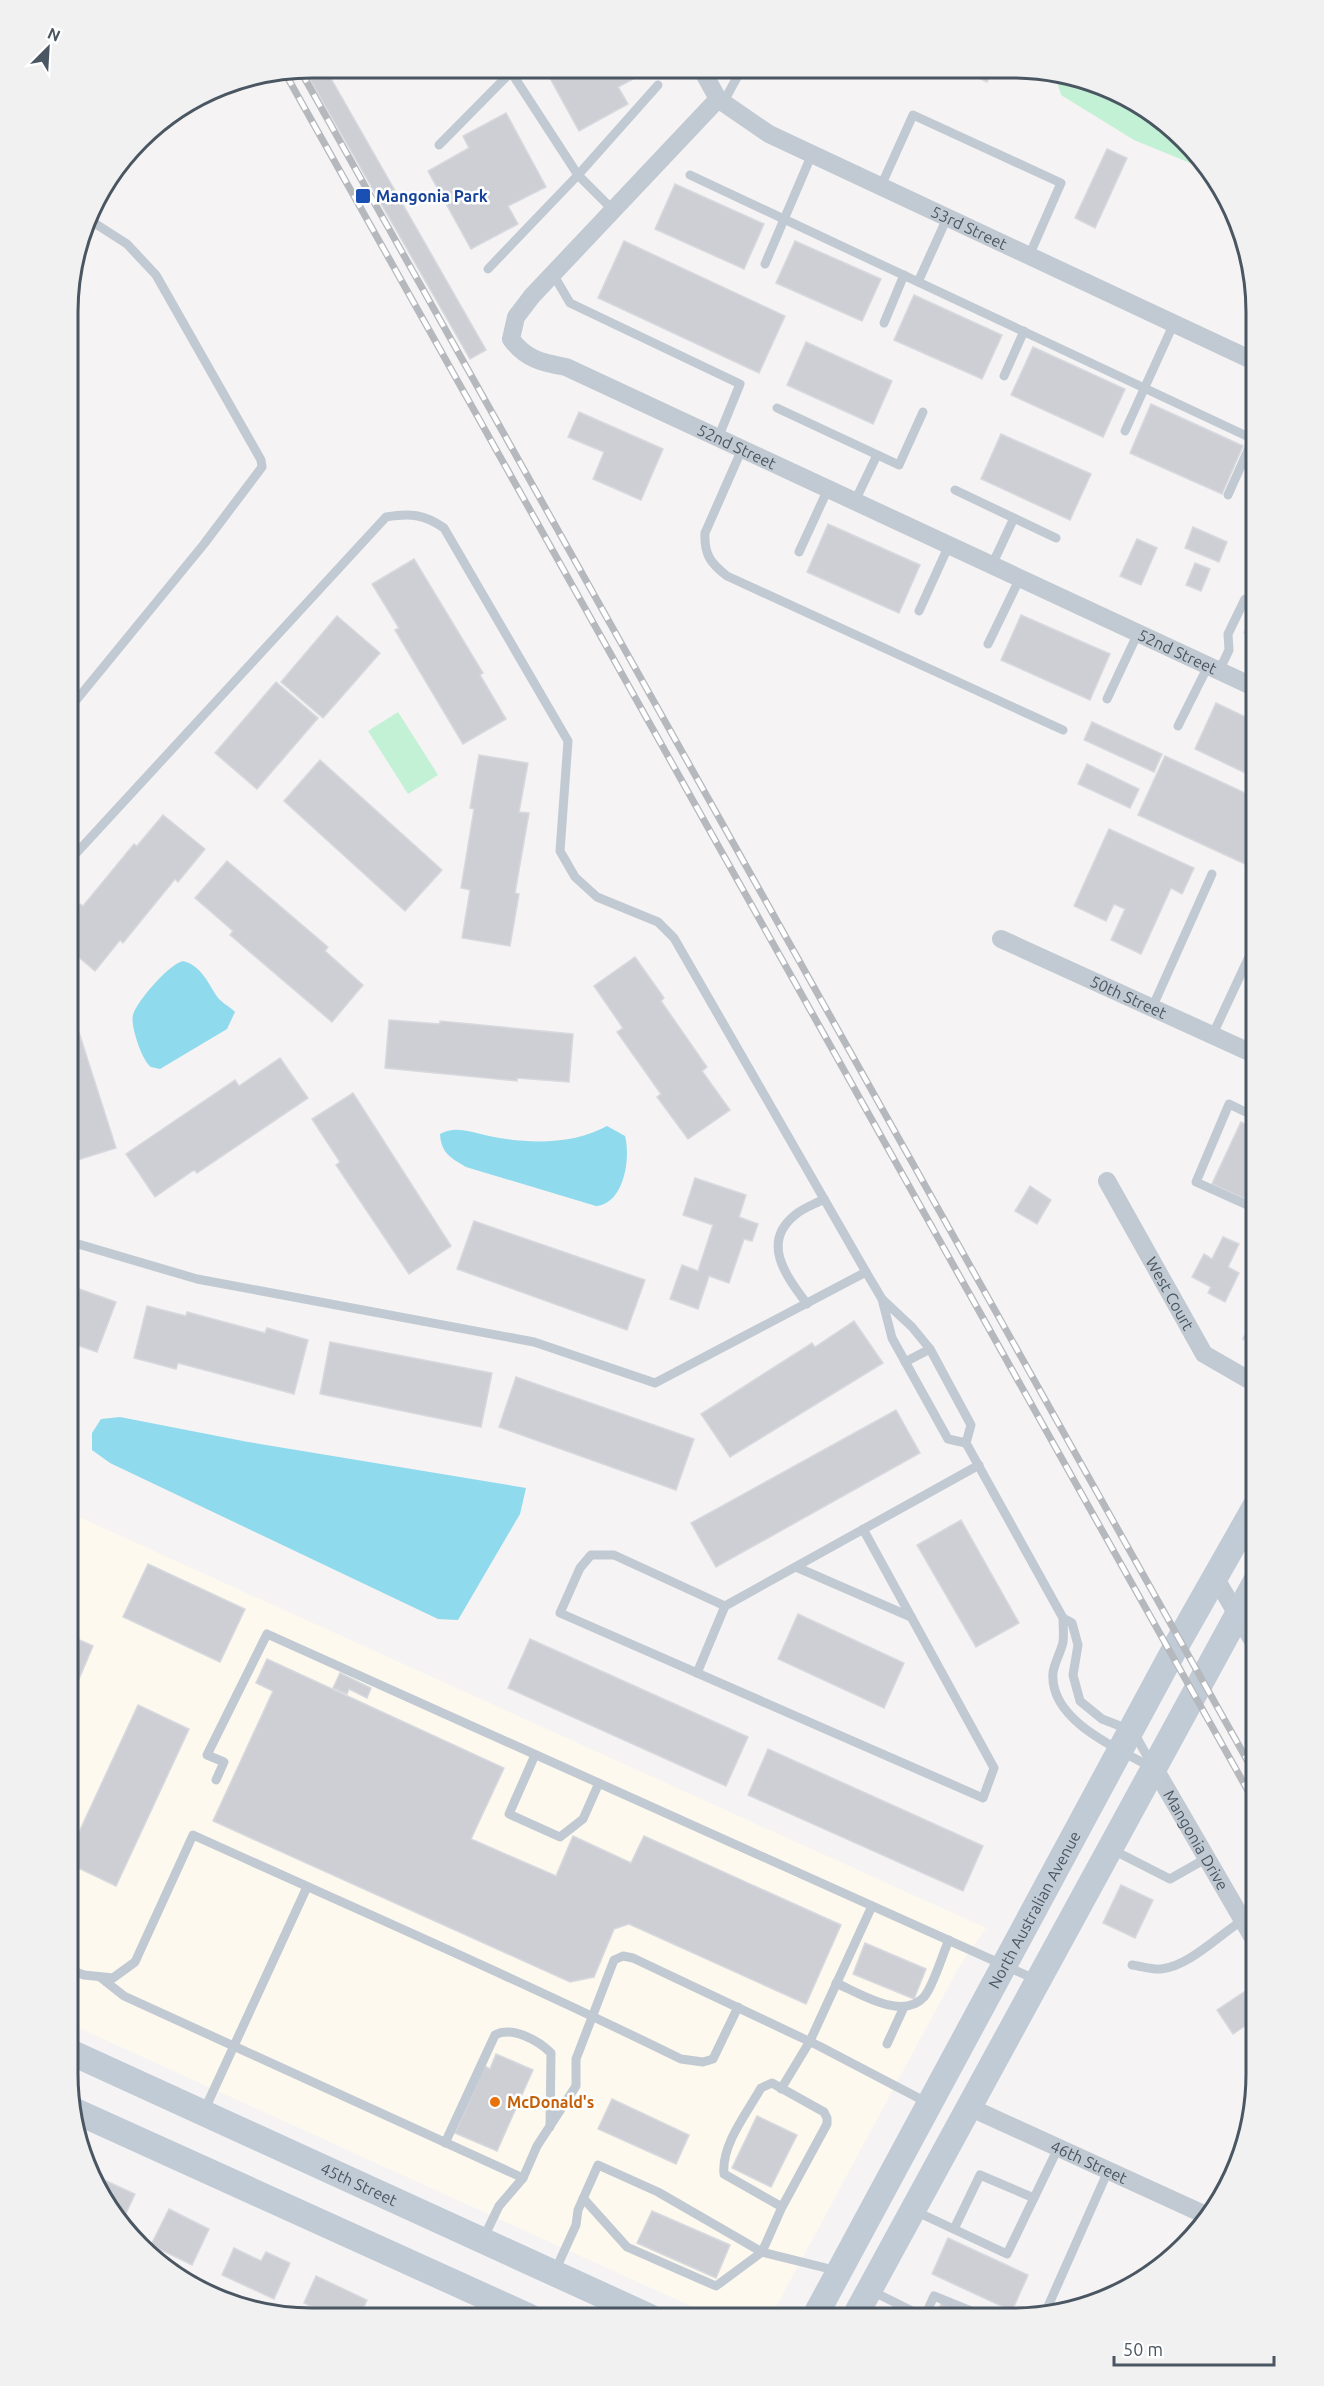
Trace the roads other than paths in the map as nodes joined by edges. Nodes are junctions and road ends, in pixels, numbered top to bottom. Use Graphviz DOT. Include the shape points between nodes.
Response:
graph roads {
  1 [pos="504,78"];
  2 [pos="517,78"];
  3 [pos="707,78"];
  4 [pos="736,78"];
  5 [pos="658,85"];
  6 [pos="720,101"];
  7 [pos="439,145"];
  8 [pos="812,154"];
  9 [pos="578,175"];
  10 [pos="690,175"];
  11 [pos="880,186"];
  12 [pos="613,210"];
  13 [pos="947,218"];
  14 [pos="784,219"];
  15 [pos="95,224"];
  16 [pos="1029,256"];
  17 [pos="765,264"];
  18 [pos="488,269"];
  19 [pos="553,274"];
  20 [pos="904,275"];
  21 [pos="918,282"];
  22 [pos="884,323"];
  23 [pos="1174,323"];
  24 [pos="1024,331"];
  25 [pos="1246,357"];
  26 [pos="1004,376"];
  27 [pos="1144,388"];
  28 [pos="777,408"];
  29 [pos="923,412"];
  30 [pos="1125,431"];
  31 [pos="1246,436"];
  32 [pos="718,438"];
  33 [pos="742,449"];
  34 [pos="877,454"];
  35 [pos="1246,455"];
  36 [pos="828,489"];
  37 [pos="956,490"];
  38 [pos="1228,495"];
  39 [pos="855,501"];
  40 [pos="1014,518"];
  41 [pos="1056,538"];
  42 [pos="949,545"];
  43 [pos="799,552"];
  44 [pos="992,565"];
  45 [pos="1020,578"];
  46 [pos="1245,599"];
  47 [pos="919,611"];
  48 [pos="1138,633"];
  49 [pos="988,644"];
  50 [pos="1214,668"];
  51 [pos="1246,683"];
  52 [pos="78,698"];
  53 [pos="1107,699"];
  54 [pos="1178,726"];
  55 [pos="1063,730"];
  56 [pos="78,851"];
  57 [pos="1212,874"];
  58 [pos="1001,939"];
  59 [pos="1246,963"];
  60 [pos="1152,1008"];
  61 [pos="1212,1036"];
  62 [pos="1246,1051"];
  63 [pos="1246,1112"];
  64 [pos="1107,1181"];
  65 [pos="824,1199"];
  66 [pos="1246,1204"];
  67 [pos="78,1244"];
  68 [pos="866,1272"];
  69 [pos="882,1299"];
  70 [pos="807,1304"];
  71 [pos="930,1349"];
  72 [pos="905,1362"];
  73 [pos="1246,1378"];
  74 [pos="966,1443"];
  75 [pos="978,1465"];
  76 [pos="1246,1524"];
  77 [pos="863,1529"];
  78 [pos="795,1567"];
  79 [pos="1216,1579"];
  80 [pos="1246,1599"];
  81 [pos="725,1606"];
  82 [pos="1237,1615"];
  83 [pos="911,1617"];
  84 [pos="1064,1618"];
  85 [pos="1246,1630"];
  86 [pos="697,1673"];
  87 [pos="1127,1741"];
  88 [pos="535,1755"];
  89 [pos="1155,1769"];
  90 [pos="216,1780"];
  91 [pos="599,1783"];
  92 [pos="1110,1849"];
  93 [pos="1207,1858"];
  94 [pos="307,1887"];
  95 [pos="872,1906"];
  96 [pos="1243,1920"];
  97 [pos="1246,1925"];
  98 [pos="949,1940"];
  99 [pos="1005,1965"];
  100 [pos="1132,1965"];
  101 [pos="78,1973"];
  102 [pos="100,1977"];
  103 [pos="1038,1981"];
  104 [pos="837,1983"];
  105 [pos="738,2007"];
  106 [pos="904,2007"];
  107 [pos="592,2015"];
  108 [pos="810,2041"];
  109 [pos="887,2044"];
  110 [pos="234,2046"];
  111 [pos="78,2056"];
  112 [pos="781,2089"];
  113 [pos="930,2104"];
  114 [pos="969,2107"];
  115 [pos="81,2113"];
  116 [pos="203,2113"];
  117 [pos="550,2127"];
  118 [pos="445,2143"];
  119 [pos="1058,2148"];
  120 [pos="1108,2171"];
  121 [pos="523,2178"];
  122 [pos="583,2198"];
  123 [pos="1034,2198"];
  124 [pos="782,2207"];
  125 [pos="913,2210"];
  126 [pos="1201,2213"];
  127 [pos="954,2229"];
  128 [pos="482,2241"];
  129 [pos="762,2252"];
  130 [pos="840,2271"];
  131 [pos="554,2274"];
  132 [pos="869,2290"];
  133 [pos="1048,2305"];
  134 [pos="510,2308"];
  135 [pos="628,2308"];
  136 [pos="820,2308"];
  137 [pos="859,2308"];
  138 [pos="904,2308"];
  139 [pos="929,2308"];
  140 [pos="963,2308"];
  1 -- 7 [label="lane"];
  2 -- 9 [label="lane"];
  3 -- 6 [label="street, 53rd Street"];
  4 -- 6 [label="lane"];
  5 -- 9 [label="lane"];
  6 -- 8 [label="street, 53rd Street" via="769,134"];
  6 -- 12 [label="street, 52nd Street"];
  8 -- 11 [label="street, 53rd Street"];
  8 -- 14 [label="lane"];
  9 -- 12 [label="lane"];
  9 -- 18 [label="lane"];
  10 -- 14 [label="lane"];
  11 -- 13 [label="street, 53rd Street"];
  11 -- 16 [label="lane" via="914,115 1061,183"];
  12 -- 19 [label="street, 52nd Street"];
  13 -- 16 [label="street, 53rd Street"];
  13 -- 21 [label="lane"];
  14 -- 17 [label="lane"];
  14 -- 20 [label="lane"];
  15 -- 52 [label="lane" via="128,244 156,275 261,460 261,467 204,544"];
  16 -- 23 [label="street, 53rd Street"];
  19 -- 32 [label="lane" via="570,303 740,384"];
  19 -- 32 [label="street, 52nd Street" via="516,317 511,339 519,351 539,362 566,367"];
  20 -- 21 [label="lane"];
  20 -- 22 [label="lane"];
  21 -- 24 [label="lane"];
  23 -- 25 [label="street, 53rd Street"];
  23 -- 27 [label="lane"];
  24 -- 26 [label="lane"];
  24 -- 27 [label="lane"];
  27 -- 30 [label="lane"];
  27 -- 31 [label="lane"];
  28 -- 34 [label="lane"];
  29 -- 34 [label="lane" via="899,465"];
  32 -- 33 [label="street, 52nd Street"];
  33 -- 36 [label="street, 52nd Street"];
  33 -- 55 [label="lane" via="705,533 704,548 711,563 727,576"];
  34 -- 39 [label="lane"];
  35 -- 38 [label="lane"];
  36 -- 39 [label="street, 52nd Street"];
  36 -- 43 [label="lane"];
  37 -- 40 [label="lane"];
  39 -- 42 [label="street, 52nd Street"];
  40 -- 41 [label="lane"];
  40 -- 44 [label="lane"];
  42 -- 44 [label="street, 52nd Street"];
  42 -- 47 [label="lane"];
  44 -- 45 [label="street, 52nd Street"];
  45 -- 48 [label="street, 52nd Street"];
  45 -- 49 [label="lane"];
  46 -- 50 [label="lane" via="1228,634 1229,650"];
  48 -- 50 [label="street, 52nd Street"];
  48 -- 53 [label="lane"];
  50 -- 51 [label="street, 52nd Street"];
  50 -- 54 [label="lane"];
  56 -- 65 [label="lane" via="386,517 428,517 444,528 567,741 560,851 575,877 597,897 658,922 674,938"];
  57 -- 60 [label="lane"];
  58 -- 60 [label="street, 50th Street"];
  59 -- 61 [label="lane"];
  60 -- 61 [label="street, 50th Street"];
  61 -- 62 [label="street, 50th Street"];
  63 -- 66 [label="lane" via="1229,1104 1196,1182"];
  64 -- 73 [label="street, West Court" via="1204,1354"];
  65 -- 68 [label="lane"];
  65 -- 70 [label="lane" via="794,1215 780,1234 777,1256"];
  67 -- 70 [label="lane" via="197,1280 534,1342 655,1383"];
  68 -- 69 [label="lane"];
  68 -- 70 [label="lane"];
  69 -- 71 [label="lane"];
  69 -- 72 [label="lane" via="892,1338"];
  71 -- 72 [label="lane"];
  71 -- 74 [label="lane" via="970,1425"];
  72 -- 74 [label="lane" via="948,1439"];
  74 -- 75 [label="lane"];
  75 -- 77 [label="lane"];
  75 -- 84 [label="lane"];
  76 -- 79 [label="main road, North Australian Avenue"];
  77 -- 78 [label="lane"];
  77 -- 83 [label="lane"];
  78 -- 81 [label="lane"];
  78 -- 83 [label="lane"];
  79 -- 82 [label="street"];
  79 -- 87 [label="main road, North Australian Avenue"];
  80 -- 82 [label="main road"];
  81 -- 86 [label="lane"];
  81 -- 86 [label="lane" via="614,1555 591,1555 579,1568 560,1613"];
  82 -- 85 [label="street"];
  82 -- 89 [label="main road"];
  83 -- 86 [label="lane" via="994,1768 983,1798"];
  84 -- 87 [label="lane" via="1072,1623 1078,1645 1073,1675 1080,1701"];
  84 -- 87 [label="lane" via="1063,1641 1053,1674 1057,1697 1072,1718"];
  87 -- 89 [label="lane"];
  87 -- 89 [label="lane"];
  87 -- 99 [label="main road, North Australian Avenue"];
  88 -- 90 [label="lane" via="267,1634 207,1755 224,1762"];
  88 -- 91 [label="lane"];
  88 -- 91 [label="lane" via="509,1814 561,1836 583,1819"];
  89 -- 92 [label="main road"];
  89 -- 93 [label="street, Mangonia Drive"];
  91 -- 95 [label="lane"];
  92 -- 93 [label="lane" via="1170,1879"];
  92 -- 103 [label="main road"];
  93 -- 96 [label="street, Mangonia Drive"];
  94 -- 102 [label="lane" via="193,1835 135,1962 113,1978"];
  94 -- 107 [label="lane"];
  94 -- 110 [label="lane"];
  95 -- 98 [label="lane"];
  95 -- 104 [label="lane"];
  96 -- 97 [label="street, Mangonia Drive"];
  96 -- 100 [label="lane" via="1187,1961 1161,1969"];
  98 -- 99 [label="lane"];
  98 -- 106 [label="lane" via="924,1997"];
  99 -- 103 [label="lane"];
  99 -- 113 [label="main road, North Australian Avenue"];
  101 -- 102 [label="lane"];
  102 -- 110 [label="lane" via="124,1995"];
  103 -- 114 [label="main road"];
  104 -- 106 [label="lane"];
  104 -- 108 [label="lane"];
  105 -- 107 [label="lane" via="713,2059 703,2062 681,2059"];
  105 -- 107 [label="lane" via="623,1956 614,1960"];
  105 -- 108 [label="lane"];
  106 -- 109 [label="lane"];
  107 -- 117 [label="lane" via="576,2059 576,2086"];
  108 -- 112 [label="lane"];
  108 -- 113 [label="lane"];
  110 -- 116 [label="lane"];
  110 -- 118 [label="lane"];
  111 -- 116 [label="main road, 45th Street"];
  112 -- 124 [label="lane" via="824,2112 827,2118"];
  112 -- 124 [label="lane" via="772,2083 762,2088 723,2163 724,2174"];
  113 -- 130 [label="main road, North Australian Avenue"];
  114 -- 119 [label="street, 46th Street"];
  114 -- 125 [label="main road"];
  115 -- 134 [label="main road"];
  116 -- 128 [label="main road, 45th Street"];
  117 -- 118 [label="lane" via="551,2053 504,2030 495,2035"];
  117 -- 121 [label="lane"];
  118 -- 121 [label="lane"];
  119 -- 120 [label="street, 46th Street"];
  119 -- 123 [label="lane"];
  120 -- 126 [label="street, 46th Street"];
  120 -- 133 [label="lane"];
  121 -- 128 [label="lane" via="499,2206"];
  122 -- 129 [label="lane" via="627,2247 716,2286"];
  122 -- 129 [label="lane" via="597,2165 658,2192"];
  122 -- 131 [label="lane" via="576,2225"];
  123 -- 127 [label="lane" via="980,2175"];
  123 -- 127 [label="lane" via="1007,2254"];
  124 -- 129 [label="lane"];
  125 -- 127 [label="lane"];
  125 -- 132 [label="main road"];
  128 -- 131 [label="main road, 45th Street"];
  129 -- 130 [label="lane"];
  130 -- 136 [label="main road, North Australian Avenue"];
  131 -- 135 [label="main road, 45th Street"];
  132 -- 137 [label="main road"];
  132 -- 138 [label="lane"];
  139 -- 140 [label="lane" via="934,2296"];
}
